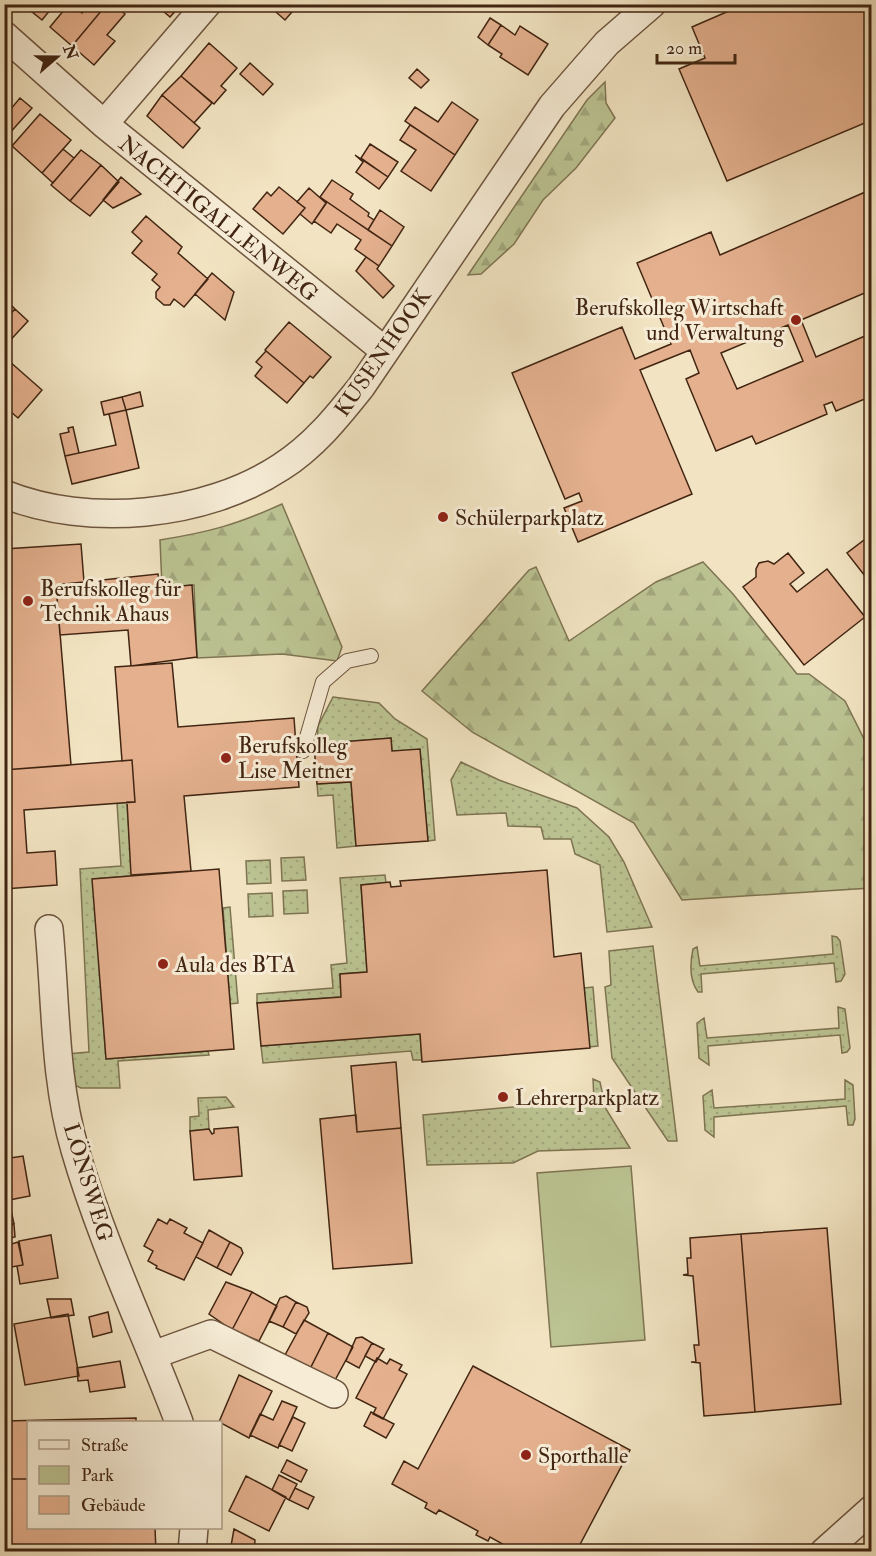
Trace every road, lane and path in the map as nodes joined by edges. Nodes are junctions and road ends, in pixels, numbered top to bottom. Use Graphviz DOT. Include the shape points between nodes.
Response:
graph roads {
  1 [pos="207,4"];
  2 [pos="651,4"];
  3 [pos="4,35"];
  4 [pos="104,124"];
  5 [pos="385,351"];
  6 [pos="4,495"];
  7 [pos="371,656"];
  8 [pos="303,751"];
  9 [pos="49,929"];
  10 [pos="153,1355"];
  11 [pos="334,1394"];
  12 [pos="179,1421"];
  13 [pos="872,1509"];
  14 [pos="194,1529"];
  15 [pos="192,1551"];
  16 [pos="824,1551"];
  1 -- 4 [label="street, NACHTIGALLENWEG"];
  2 -- 5 [label="street, KUSENHOOK" via="607,43 552,106"];
  3 -- 4 [label="street, NACHTIGALLENWEG"];
  4 -- 5 [label="street, NACHTIGALLENWEG"];
  5 -- 6 [label="street, KUSENHOOK" via="336,419 308,448 256,482 223,495 183,506 121,514 68,513"];
  7 -- 8 [label="lane" via="347,661 323,682"];
  9 -- 10 [label="street, LÖNSWEG" via="59,1071 75,1149"];
  10 -- 11 [label="street" via="211,1334"];
  10 -- 12 [label="street, LÖNSWEG"];
  13 -- 16 [label="street"];
  14 -- 15 [label="street"];
}
